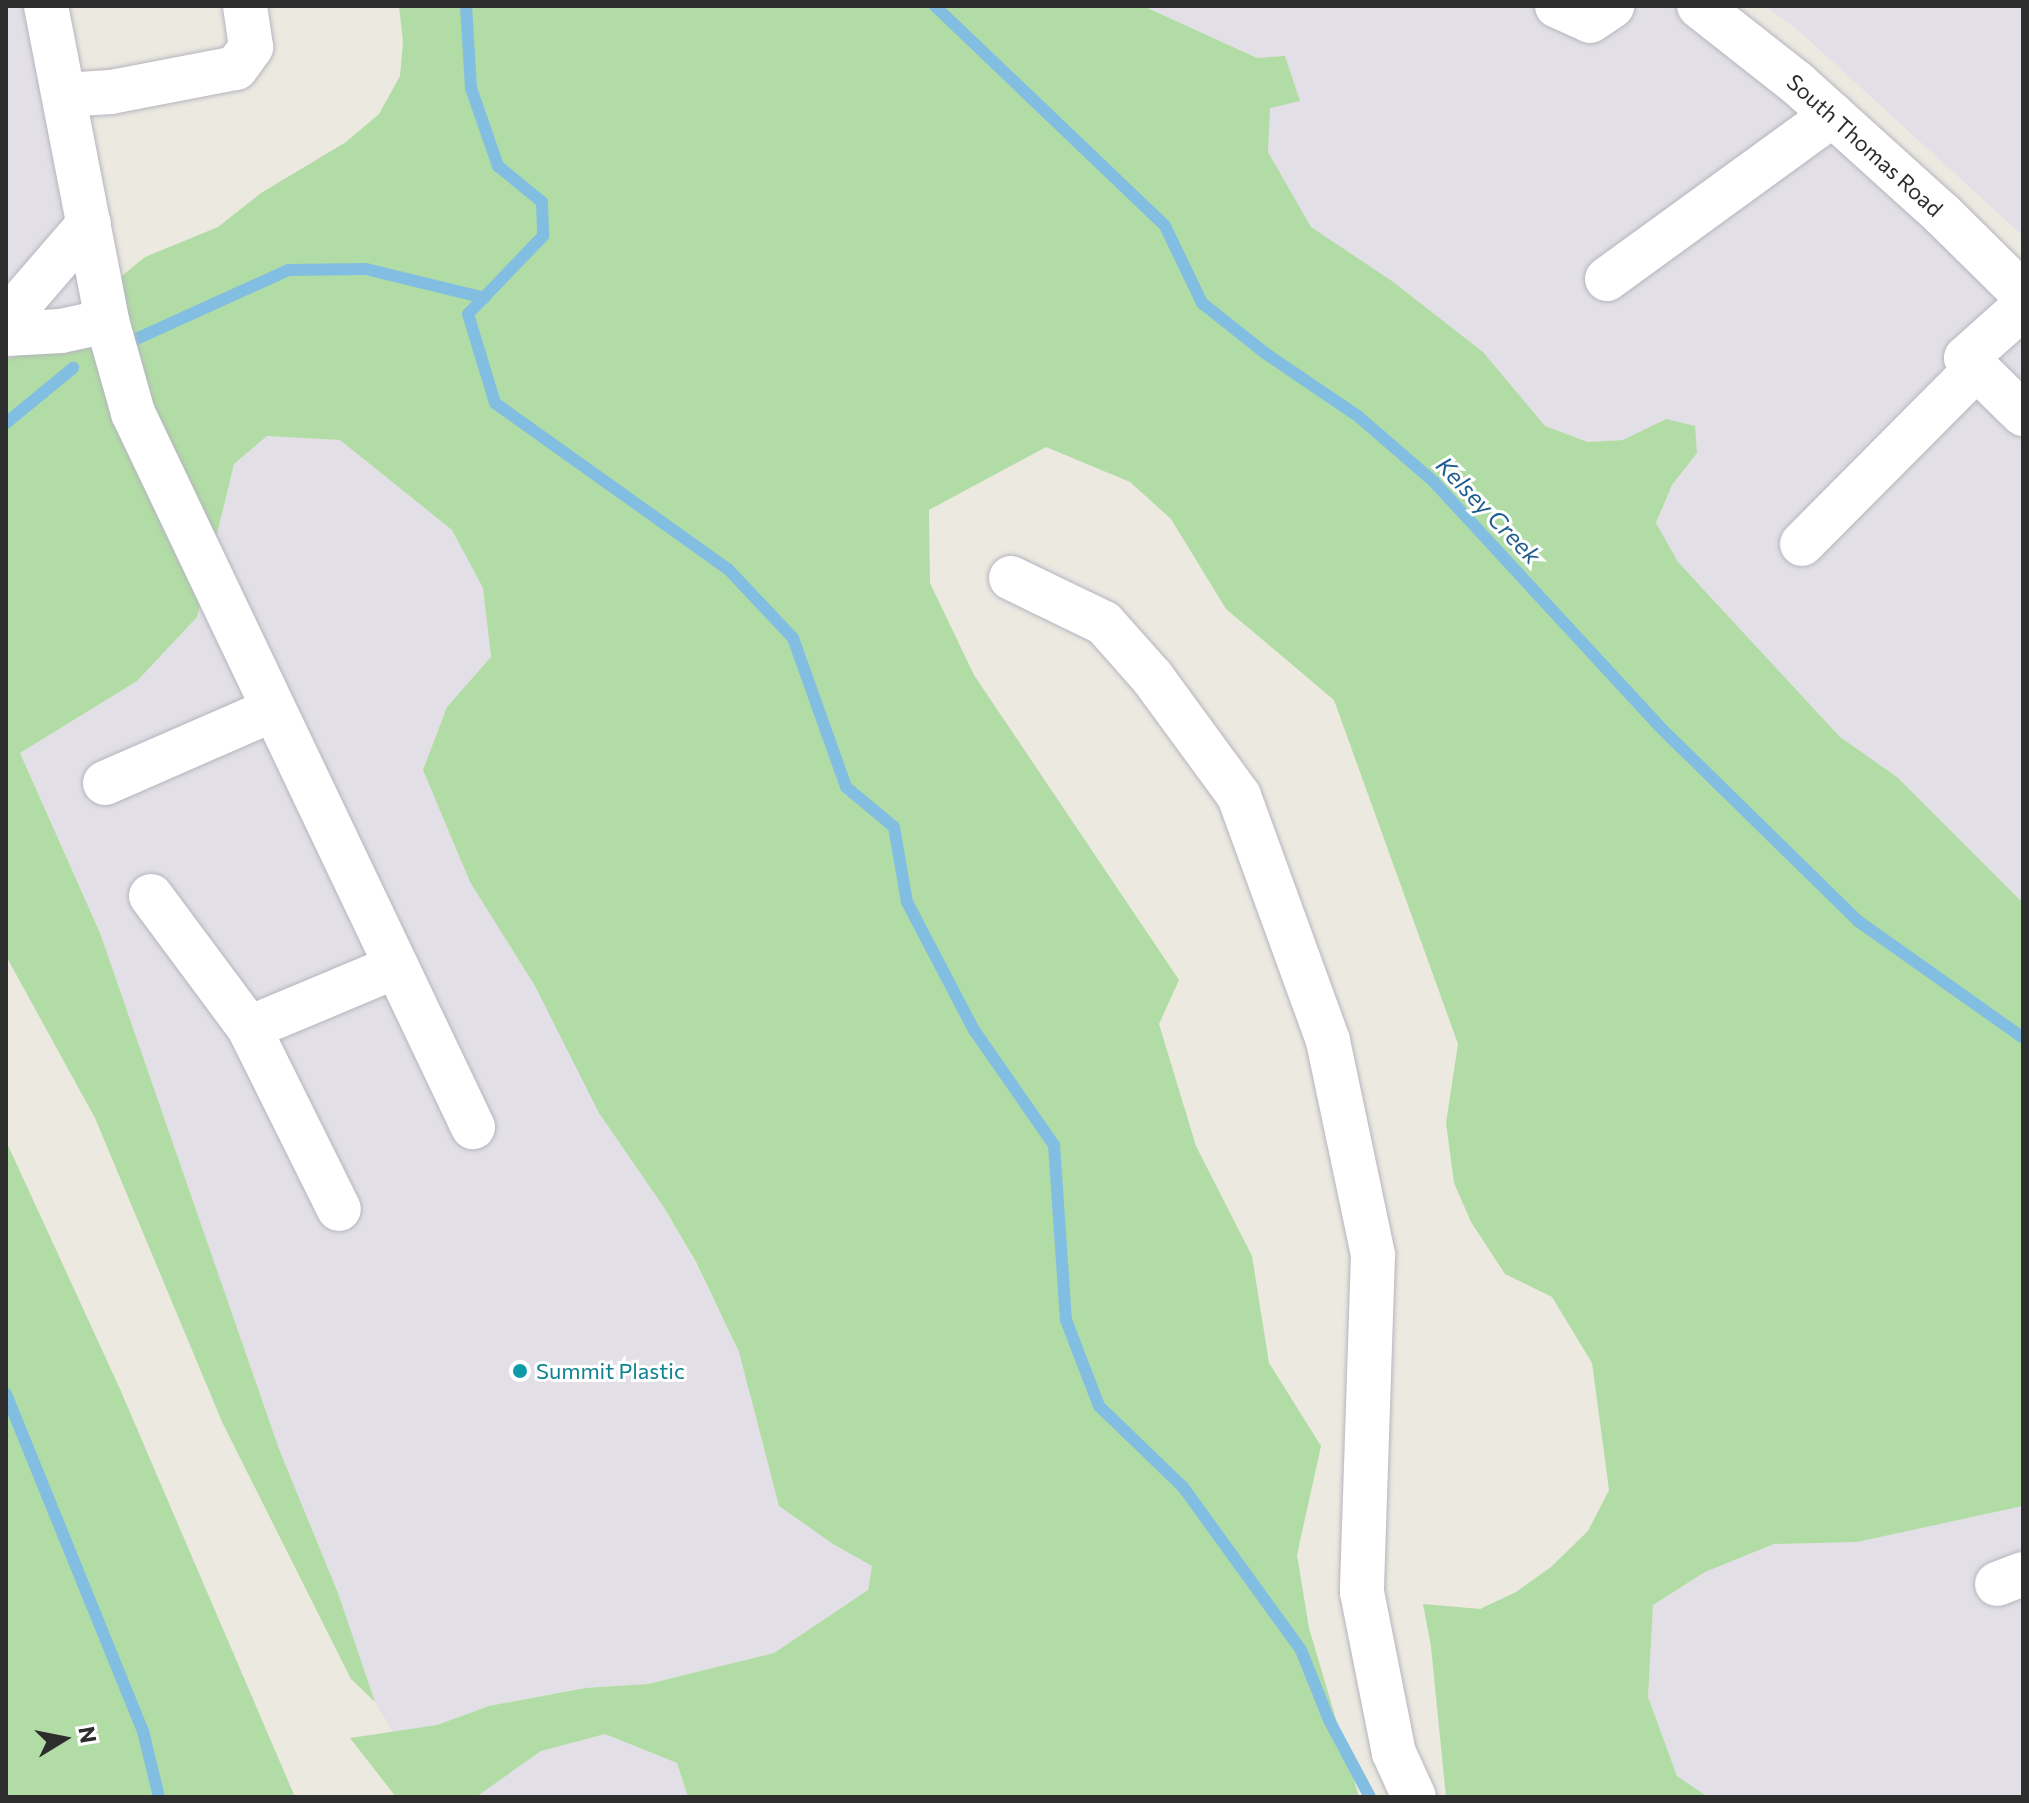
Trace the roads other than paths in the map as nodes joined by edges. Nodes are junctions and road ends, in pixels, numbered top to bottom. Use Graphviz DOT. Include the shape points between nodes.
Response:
graph roads {
  1 [pos="46,6"];
  2 [pos="245,6"];
  3 [pos="1557,6"];
  4 [pos="1612,6"];
  5 [pos="1699,6"];
  6 [pos="64,95"];
  7 [pos="1833,115"];
  8 [pos="89,224"];
  9 [pos="1607,279"];
  10 [pos="2023,294"];
  11 [pos="2023,307"];
  12 [pos="6,320"];
  13 [pos="107,321"];
  14 [pos="6,334"];
  15 [pos="1977,368"];
  16 [pos="2023,414"];
  17 [pos="1802,544"];
  18 [pos="1011,578"];
  19 [pos="274,709"];
  20 [pos="105,783"];
  21 [pos="151,896"];
  22 [pos="397,966"];
  23 [pos="249,1028"];
  24 [pos="473,1127"];
  25 [pos="339,1209"];
  26 [pos="1414,1797"];
  1 -- 6 [label="street"];
  2 -- 6 [label="street" via="251,47 236,68 111,92"];
  3 -- 4 [label="street" via="1590,21"];
  5 -- 7 [label="street, South Thomas Road"];
  6 -- 8 [label="street"];
  7 -- 9 [label="street"];
  7 -- 10 [label="street, South Thomas Road"];
  8 -- 12 [label="street"];
  8 -- 13 [label="street"];
  11 -- 15 [label="street" via="1966,358"];
  13 -- 14 [label="street" via="61,331"];
  13 -- 19 [label="street" via="133,413"];
  15 -- 16 [label="street"];
  15 -- 17 [label="street"];
  18 -- 26 [label="street" via="1104,623 1152,677 1239,796 1328,1041 1373,1255 1362,1592 1394,1753"];
  19 -- 20 [label="street"];
  19 -- 22 [label="street"];
  21 -- 23 [label="street"];
  22 -- 23 [label="street"];
  22 -- 24 [label="street"];
  23 -- 25 [label="street"];
}
